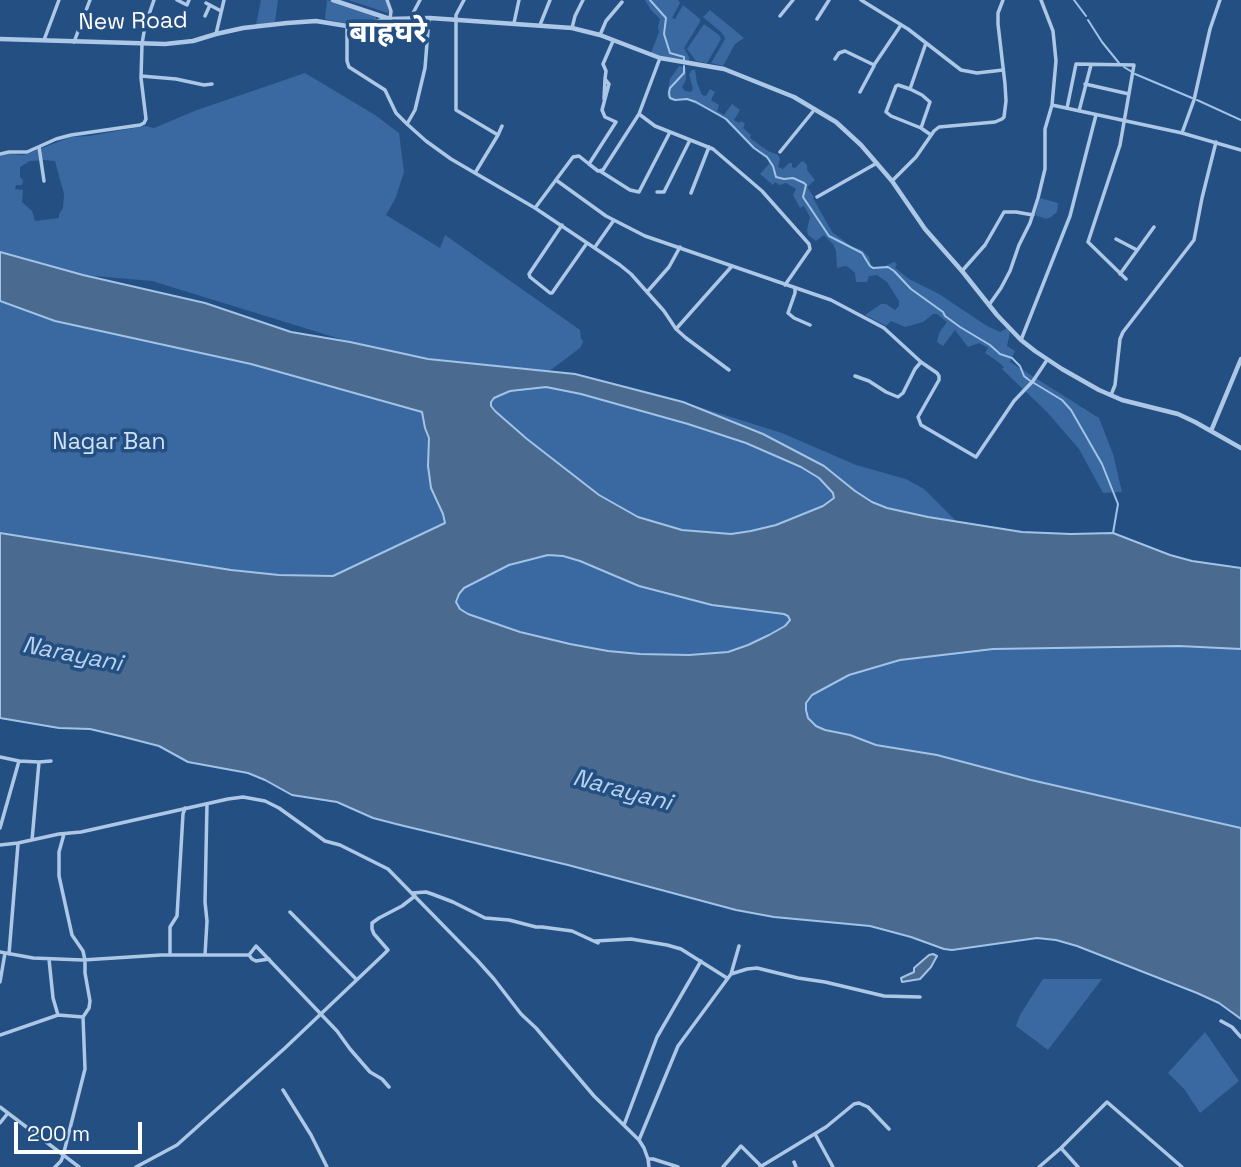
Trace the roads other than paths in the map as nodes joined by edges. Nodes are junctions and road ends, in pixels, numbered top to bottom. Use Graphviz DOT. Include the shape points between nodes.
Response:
graph roads {
  1 [pos="60,0"];
  2 [pos="90,0"];
  3 [pos="154,0"];
  4 [pos="177,0"];
  5 [pos="189,0"];
  6 [pos="225,0"];
  7 [pos="333,0"];
  8 [pos="387,0"];
  9 [pos="420,0"];
  10 [pos="464,0"];
  11 [pos="519,0"];
  12 [pos="550,0"];
  13 [pos="583,0"];
  14 [pos="793,0"];
  15 [pos="829,0"];
  16 [pos="861,0"];
  17 [pos="1003,0"];
  18 [pos="1041,0"];
  19 [pos="1220,0"];
  20 [pos="622,2"];
  21 [pos="221,11"];
  22 [pos="205,16"];
  23 [pos="780,16"];
  24 [pos="411,18"];
  25 [pos="429,18"];
  26 [pos="390,19"];
  27 [pos="817,19"];
  28 [pos="456,20"];
  29 [pos="514,23"];
  30 [pos="540,25"];
  31 [pos="901,25"];
  32 [pos="347,26"];
  33 [pos="572,28"];
  34 [pos="216,34"];
  35 [pos="600,35"];
  36 [pos="0,39"];
  37 [pos="44,40"];
  38 [pos="74,41"];
  39 [pos="613,41"];
  40 [pos="926,43"];
  41 [pos="142,44"];
  42 [pos="660,58"];
  43 [pos="835,59"];
  44 [pos="1091,64"];
  45 [pos="874,65"];
  46 [pos="1003,70"];
  47 [pos="141,76"];
  48 [pos="212,84"];
  49 [pos="1085,84"];
  50 [pos="910,89"];
  51 [pos="860,92"];
  52 [pos="1129,94"];
  53 [pos="1052,106"];
  54 [pos="1067,108"];
  55 [pos="815,109"];
  56 [pos="1079,111"];
  57 [pos="639,114"];
  58 [pos="1096,115"];
  59 [pos="1125,120"];
  60 [pos="407,124"];
  61 [pos="502,126"];
  62 [pos="921,128"];
  63 [pos="670,132"];
  64 [pos="1182,133"];
  65 [pos="498,135"];
  66 [pos="931,135"];
  67 [pos="690,140"];
  68 [pos="1216,142"];
  69 [pos="709,147"];
  70 [pos="39,148"];
  71 [pos="1241,150"];
  72 [pos="780,152"];
  73 [pos="0,154"];
  74 [pos="877,163"];
  75 [pos="589,164"];
  76 [pos="600,171"];
  77 [pos="475,173"];
  78 [pos="556,180"];
  79 [pos="44,181"];
  80 [pos="892,181"];
  81 [pos="657,192"];
  82 [pos="691,193"];
  83 [pos="817,197"];
  84 [pos="535,208"];
  85 [pos="1033,215"];
  86 [pos="614,220"];
  87 [pos="562,225"];
  88 [pos="1154,227"];
  89 [pos="1116,239"];
  90 [pos="587,242"];
  91 [pos="595,247"];
  92 [pos="680,247"];
  93 [pos="1137,250"];
  94 [pos="732,266"];
  95 [pos="962,271"];
  96 [pos="1121,274"];
  97 [pos="1126,279"];
  98 [pos="785,285"];
  99 [pos="795,288"];
  100 [pos="647,292"];
  101 [pos="989,305"];
  102 [pos="810,325"];
  103 [pos="676,328"];
  104 [pos="1021,340"];
  105 [pos="1241,359"];
  106 [pos="1047,360"];
  107 [pos="921,362"];
  108 [pos="729,370"];
  109 [pos="855,376"];
  110 [pos="1111,396"];
  111 [pos="1211,431"];
  112 [pos="1241,448"];
  113 [pos="0,757"];
  114 [pos="19,761"];
  115 [pos="51,761"];
  116 [pos="39,762"];
  117 [pos="206,803"];
  118 [pos="185,808"];
  119 [pos="0,828"];
  120 [pos="64,834"];
  121 [pos="32,841"];
  122 [pos="18,843"];
  123 [pos="0,845"];
  124 [pos="413,894"];
  125 [pos="290,912"];
  126 [pos="739,946"];
  127 [pos="5,953"];
  128 [pos="170,955"];
  129 [pos="249,955"];
  130 [pos="205,956"];
  131 [pos="49,959"];
  132 [pos="269,959"];
  133 [pos="85,960"];
  134 [pos="701,961"];
  135 [pos="729,976"];
  136 [pos="356,979"];
  137 [pos="0,982"];
  138 [pos="920,997"];
  139 [pos="321,1014"];
  140 [pos="58,1015"];
  141 [pos="83,1017"];
  142 [pos="1220,1021"];
  143 [pos="0,1035"];
  144 [pos="1241,1037"];
  145 [pos="389,1087"];
  146 [pos="284,1090"];
  147 [pos="0,1107"];
  148 [pos="8,1113"];
  149 [pos="0,1123"];
  150 [pos="624,1125"];
  151 [pos="889,1129"];
  152 [pos="815,1134"];
  153 [pos="639,1140"];
  154 [pos="1061,1148"];
  155 [pos="63,1156"];
  156 [pos="648,1159"];
  157 [pos="55,1167"];
  158 [pos="79,1167"];
  159 [pos="136,1167"];
  160 [pos="327,1167"];
  161 [pos="649,1167"];
  162 [pos="678,1167"];
  163 [pos="723,1167"];
  164 [pos="760,1167"];
  165 [pos="833,1167"];
  166 [pos="1040,1167"];
  167 [pos="1078,1167"];
  168 [pos="1182,1167"];
  1 -- 37 [label="street"];
  2 -- 38 [label="street"];
  3 -- 41 [label="street"];
  4 -- 5 [label="street" via="187,5"];
  6 -- 21 [label="street"];
  7 -- 26 [label="street"];
  8 -- 26 [label="street"];
  9 -- 24 [label="street"];
  10 -- 28 [label="street"];
  11 -- 29 [label="street"];
  12 -- 30 [label="street"];
  13 -- 33 [label="street"];
  14 -- 23 [label="street"];
  15 -- 27 [label="street"];
  16 -- 31 [label="street"];
  17 -- 46 [label="street" via="998,24"];
  18 -- 53 [label="street" via="1055,43"];
  19 -- 64 [label="street"];
  20 -- 35 [label="street"];
  21 -- 22 [label="street" via="208,4"];
  21 -- 34 [label="street"];
  24 -- 25 [label="street"];
  24 -- 26 [label="street"];
  25 -- 28 [label="street"];
  25 -- 60 [label="street" via="425,68"];
  26 -- 32 [label="street, New Road"];
  28 -- 29 [label="street"];
  28 -- 65 [label="street" via="456,110"];
  29 -- 30 [label="street"];
  30 -- 33 [label="street"];
  31 -- 40 [label="street"];
  31 -- 45 [label="street"];
  32 -- 34 [label="street, New Road" via="304,21"];
  32 -- 60 [label="street" via="349,67 384,90"];
  33 -- 35 [label="street"];
  34 -- 41 [label="street, New Road" via="187,42"];
  35 -- 39 [label="street"];
  36 -- 37 [label="street, New Road"];
  37 -- 38 [label="street, New Road"];
  38 -- 41 [label="street, New Road"];
  39 -- 42 [label="street"];
  39 -- 75 [label="street" via="603,64 609,84 602,110 605,117 617,122"];
  40 -- 46 [label="street" via="961,71"];
  40 -- 50 [label="street"];
  41 -- 47 [label="street"];
  42 -- 55 [label="street" via="724,69"];
  42 -- 57 [label="street"];
  43 -- 45 [label="street" via="845,51"];
  44 -- 49 [label="street"];
  44 -- 52 [label="street" via="1134,65"];
  44 -- 54 [label="street" via="1076,64"];
  45 -- 51 [label="street"];
  46 -- 66 [label="street" via="1006,101 1002,120 943,125"];
  47 -- 48 [label="street"];
  47 -- 70 [label="street" via="146,119 140,125 71,135"];
  49 -- 52 [label="street"];
  49 -- 56 [label="street"];
  50 -- 62 [label="street" via="930,102"];
  50 -- 62 [label="street" via="896,86 886,112"];
  52 -- 59 [label="street"];
  53 -- 54 [label="street"];
  53 -- 85 [label="street" via="1045,129 1045,169"];
  54 -- 56 [label="street"];
  55 -- 72 [label="street"];
  55 -- 74 [label="street" via="846,131"];
  56 -- 58 [label="street"];
  57 -- 63 [label="street"];
  57 -- 76 [label="street"];
  58 -- 59 [label="street"];
  58 -- 104 [label="street" via="1070,216"];
  59 -- 64 [label="street"];
  59 -- 96 [label="street" via="1088,242"];
  60 -- 77 [label="street"];
  61 -- 65 [label="street"];
  62 -- 66 [label="street"];
  63 -- 67 [label="street"];
  63 -- 76 [label="street" via="639,193"];
  64 -- 68 [label="street"];
  65 -- 77 [label="street"];
  66 -- 80 [label="street"];
  67 -- 69 [label="street"];
  67 -- 81 [label="street" via="664,192"];
  68 -- 71 [label="street"];
  68 -- 110 [label="street" via="1194,240 1120,339"];
  69 -- 82 [label="street"];
  69 -- 98 [label="street" via="761,191 810,247"];
  70 -- 73 [label="street"];
  70 -- 79 [label="street"];
  74 -- 80 [label="street"];
  74 -- 83 [label="street"];
  75 -- 76 [label="street"];
  75 -- 78 [label="street" via="573,157"];
  77 -- 84 [label="street"];
  78 -- 84 [label="street"];
  78 -- 86 [label="street"];
  80 -- 95 [label="street"];
  84 -- 87 [label="street"];
  85 -- 95 [label="street" via="1004,212 985,245"];
  85 -- 101 [label="street" via="1006,280"];
  86 -- 91 [label="street"];
  86 -- 92 [label="street"];
  87 -- 90 [label="street"];
  87 -- 90 [label="street" via="529,274 550,293"];
  88 -- 93 [label="street"];
  89 -- 93 [label="street"];
  90 -- 91 [label="street"];
  91 -- 100 [label="street"];
  92 -- 94 [label="street"];
  92 -- 100 [label="street"];
  93 -- 96 [label="street"];
  94 -- 98 [label="street"];
  94 -- 103 [label="street"];
  95 -- 101 [label="street"];
  96 -- 97 [label="street"];
  98 -- 99 [label="street"];
  99 -- 102 [label="street" via="788,313"];
  99 -- 107 [label="street" via="831,300 884,328"];
  100 -- 103 [label="street"];
  101 -- 104 [label="street"];
  103 -- 108 [label="street"];
  104 -- 106 [label="street"];
  105 -- 111 [label="street"];
  106 -- 107 [label="street" via="976,457 918,421 939,380 937,373"];
  106 -- 110 [label="street"];
  107 -- 109 [label="street" via="898,397"];
  110 -- 111 [label="street" via="1178,414"];
  111 -- 112 [label="street"];
  113 -- 114 [label="street"];
  114 -- 116 [label="street"];
  114 -- 119 [label="street"];
  115 -- 116 [label="street"];
  116 -- 121 [label="street"];
  117 -- 118 [label="street"];
  117 -- 124 [label="street" via="243,797 265,801 325,841 388,869"];
  117 -- 130 [label="street"];
  118 -- 120 [label="street"];
  118 -- 128 [label="street"];
  120 -- 121 [label="street"];
  120 -- 133 [label="street" via="59,876 72,935"];
  121 -- 122 [label="street"];
  122 -- 123 [label="street"];
  122 -- 127 [label="street"];
  124 -- 134 [label="street" via="426,892 485,918 572,931 597,942 631,939 667,945"];
  124 -- 136 [label="street" via="372,923 374,934 388,950"];
  124 -- 150 [label="street"];
  125 -- 136 [label="street"];
  126 -- 135 [label="street"];
  127 -- 131 [label="street"];
  127 -- 137 [label="street"];
  128 -- 130 [label="street"];
  128 -- 133 [label="street"];
  129 -- 130 [label="street"];
  129 -- 132 [label="street" via="256,961"];
  129 -- 132 [label="street" via="256,946"];
  131 -- 133 [label="street"];
  131 -- 140 [label="street"];
  132 -- 139 [label="street"];
  133 -- 141 [label="street" via="90,1000"];
  134 -- 135 [label="street"];
  134 -- 150 [label="street" via="657,1037"];
  135 -- 138 [label="street" via="757,968 884,996"];
  135 -- 153 [label="street" via="678,1046"];
  136 -- 139 [label="street"];
  139 -- 145 [label="street" via="370,1072"];
  139 -- 159 [label="street" via="177,1145"];
  140 -- 141 [label="street"];
  140 -- 143 [label="street"];
  141 -- 155 [label="street" via="85,1069"];
  142 -- 144 [label="street"];
  146 -- 160 [label="street"];
  147 -- 148 [label="street"];
  148 -- 149 [label="street"];
  148 -- 155 [label="street"];
  150 -- 153 [label="street"];
  151 -- 152 [label="street" via="859,1103"];
  152 -- 164 [label="street"];
  152 -- 165 [label="street"];
  153 -- 156 [label="street"];
  154 -- 166 [label="street"];
  154 -- 167 [label="street"];
  154 -- 168 [label="street" via="1107,1102"];
  155 -- 157 [label="street"];
  155 -- 158 [label="street"];
  156 -- 161 [label="street"];
  156 -- 162 [label="street"];
  163 -- 164 [label="street" via="741,1146"];
}
